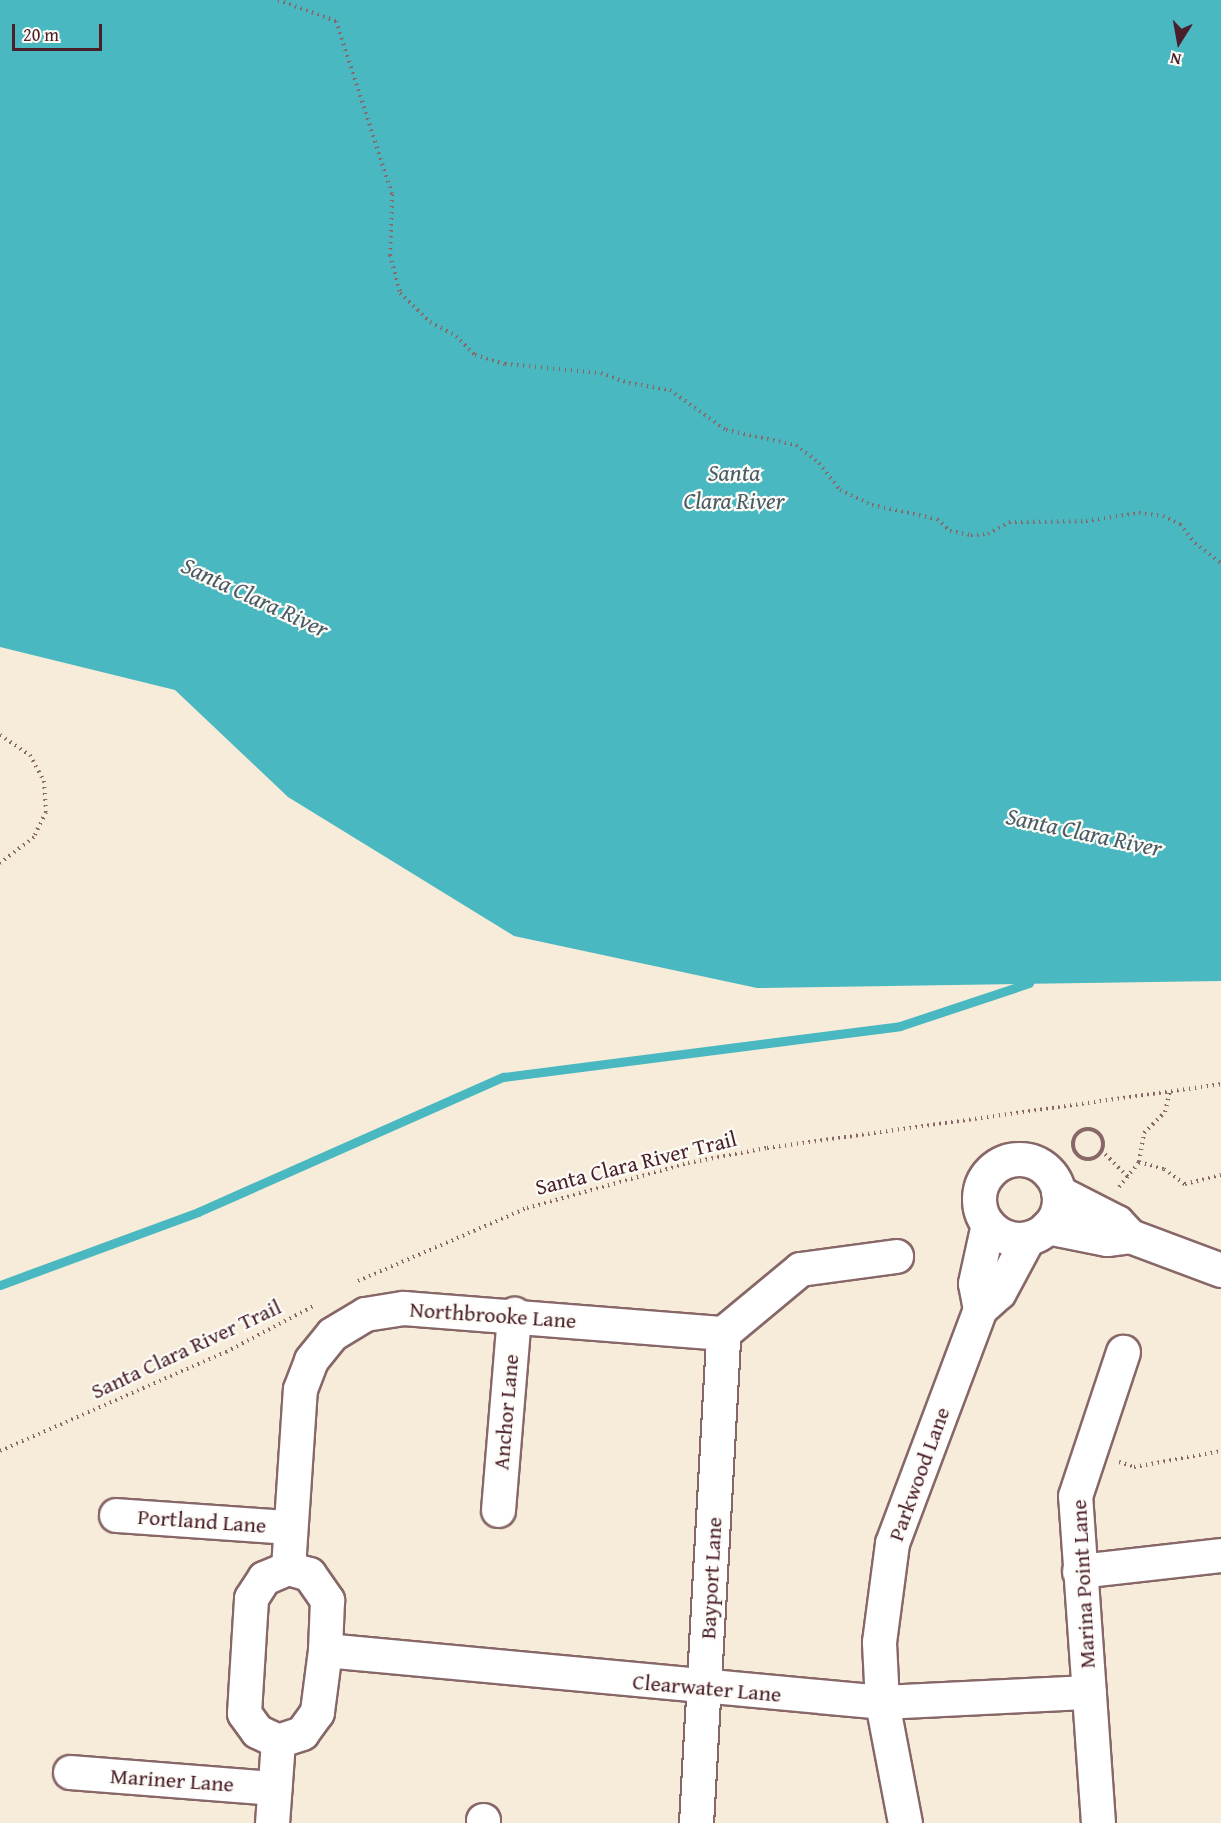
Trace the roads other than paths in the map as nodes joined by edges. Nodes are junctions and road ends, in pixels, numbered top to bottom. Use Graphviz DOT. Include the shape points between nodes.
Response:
graph roads {
  1 [pos="1058,1192"];
  2 [pos="988,1224"];
  3 [pos="1038,1232"];
  4 [pos="1130,1236"];
  5 [pos="896,1256"];
  6 [pos="1221,1270"];
  7 [pos="980,1309"];
  8 [pos="514,1314"];
  9 [pos="723,1333"];
  10 [pos="1123,1352"];
  11 [pos="498,1510"];
  12 [pos="116,1515"];
  13 [pos="288,1527"];
  14 [pos="1221,1555"];
  15 [pos="288,1568"];
  16 [pos="1079,1571"];
  17 [pos="325,1650"];
  18 [pos="706,1688"];
  19 [pos="1089,1692"];
  20 [pos="882,1702"];
  21 [pos="278,1741"];
  22 [pos="70,1772"];
  23 [pos="274,1788"];
  24 [pos="272,1823"];
  25 [pos="696,1823"];
  26 [pos="904,1823"];
  27 [pos="1098,1823"];
  1 -- 2 [label="street" via="1054,1180 1035,1162 1009,1160 997,1166 981,1186 979,1199"];
  1 -- 3 [label="street" via="1055,1217"];
  1 -- 4 [label="street" via="1117,1222"];
  2 -- 3 [label="street" via="1006,1237"];
  2 -- 7 [label="street, Parkwood Lane" via="975,1283"];
  3 -- 4 [label="street" via="1107,1239"];
  3 -- 7 [label="street, Parkwood Lane" via="999,1292"];
  4 -- 6 [label="street"];
  5 -- 9 [label="street" via="800,1269"];
  7 -- 20 [label="street, Parkwood Lane" via="892,1543 879,1642"];
  8 -- 9 [label="street, Northbrooke Lane"];
  8 -- 11 [label="street, Anchor Lane"];
  8 -- 13 [label="street, Northbrooke Lane" via="405,1308 365,1314 332,1335 311,1360 300,1389"];
  9 -- 18 [label="street, Bayport Lane"];
  10 -- 16 [label="street, Marina Point Lane" via="1075,1496"];
  12 -- 13 [label="street, Portland Lane"];
  13 -- 15 [label="street, Northbrooke Lane"];
  14 -- 16 [label="street"];
  15 -- 17 [label="street" via="309,1574 327,1600"];
  15 -- 21 [label="street" via="264,1578 251,1598 244,1713 257,1731"];
  16 -- 19 [label="street, Marina Point Lane"];
  17 -- 18 [label="street, Clearwater Lane"];
  17 -- 21 [label="street" via="317,1712 302,1733"];
  18 -- 20 [label="street, Clearwater Lane"];
  18 -- 25 [label="street, Bayport Lane"];
  19 -- 20 [label="street, Clearwater Lane"];
  19 -- 27 [label="street, Marina Point Lane"];
  20 -- 26 [label="street, Parkwood Lane"];
  21 -- 23 [label="street"];
  22 -- 23 [label="street, Mariner Lane"];
  23 -- 24 [label="street"];
}
